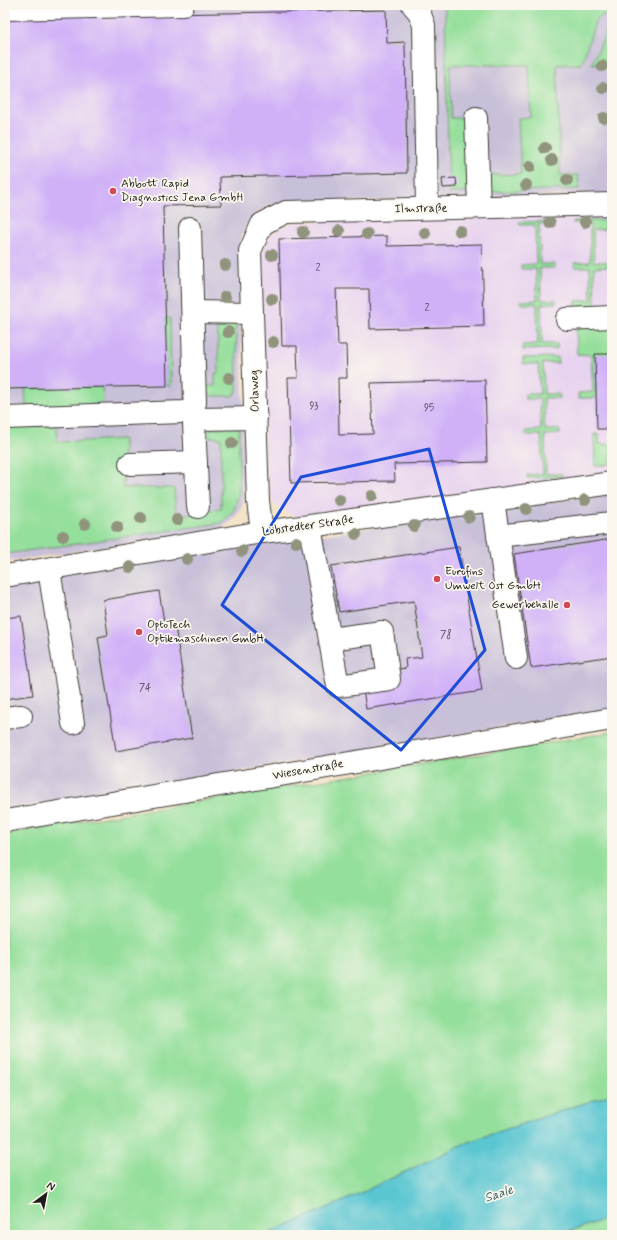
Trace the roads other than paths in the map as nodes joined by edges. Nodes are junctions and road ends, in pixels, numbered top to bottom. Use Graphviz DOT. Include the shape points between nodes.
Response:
graph roads {
  1 [pos="183,5"];
  2 [pos="413,5"];
  3 [pos="5,9"];
  4 [pos="476,118"];
  5 [pos="612,204"];
  6 [pos="479,207"];
  7 [pos="427,208"];
  8 [pos="190,228"];
  9 [pos="250,251"];
  10 [pos="193,312"];
  11 [pos="252,313"];
  12 [pos="612,317"];
  13 [pos="568,319"];
  14 [pos="256,410"];
  15 [pos="194,411"];
  16 [pos="5,418"];
  17 [pos="196,462"];
  18 [pos="130,464"];
  19 [pos="612,483"];
  20 [pos="493,500"];
  21 [pos="198,507"];
  22 [pos="612,523"];
  23 [pos="310,526"];
  24 [pos="262,532"];
  25 [pos="498,536"];
  26 [pos="49,569"];
  27 [pos="5,576"];
  28 [pos="330,639"];
  29 [pos="516,658"];
  30 [pos="612,719"];
  31 [pos="73,722"];
  32 [pos="5,821"];
  1 -- 3 [label="street"];
  2 -- 7 [label="street" via="424,25"];
  4 -- 6 [label="street"];
  5 -- 6 [label="street, Ilmstraße"];
  6 -- 7 [label="street, Ilmstraße"];
  7 -- 9 [label="street, Ilmstraße" via="286,212 262,224"];
  8 -- 10 [label="street"];
  9 -- 11 [label="street, Orlaweg"];
  10 -- 11 [label="street"];
  10 -- 15 [label="street"];
  11 -- 14 [label="street, Orlaweg"];
  12 -- 13 [label="street"];
  14 -- 15 [label="street"];
  14 -- 24 [label="street, Orlaweg" via="258,501"];
  15 -- 16 [label="street"];
  15 -- 17 [label="street"];
  17 -- 18 [label="street"];
  17 -- 21 [label="street"];
  19 -- 20 [label="street, Löbstedter Straße"];
  20 -- 23 [label="street, Löbstedter Straße"];
  20 -- 25 [label="street"];
  22 -- 25 [label="street"];
  23 -- 24 [label="street, Löbstedter Straße"];
  23 -- 28 [label="street"];
  24 -- 26 [label="street, Löbstedter Straße"];
  25 -- 29 [label="street"];
  26 -- 27 [label="street, Löbstedter Straße"];
  26 -- 31 [label="street"];
  30 -- 32 [label="street, Wiesenstraße"];
}
